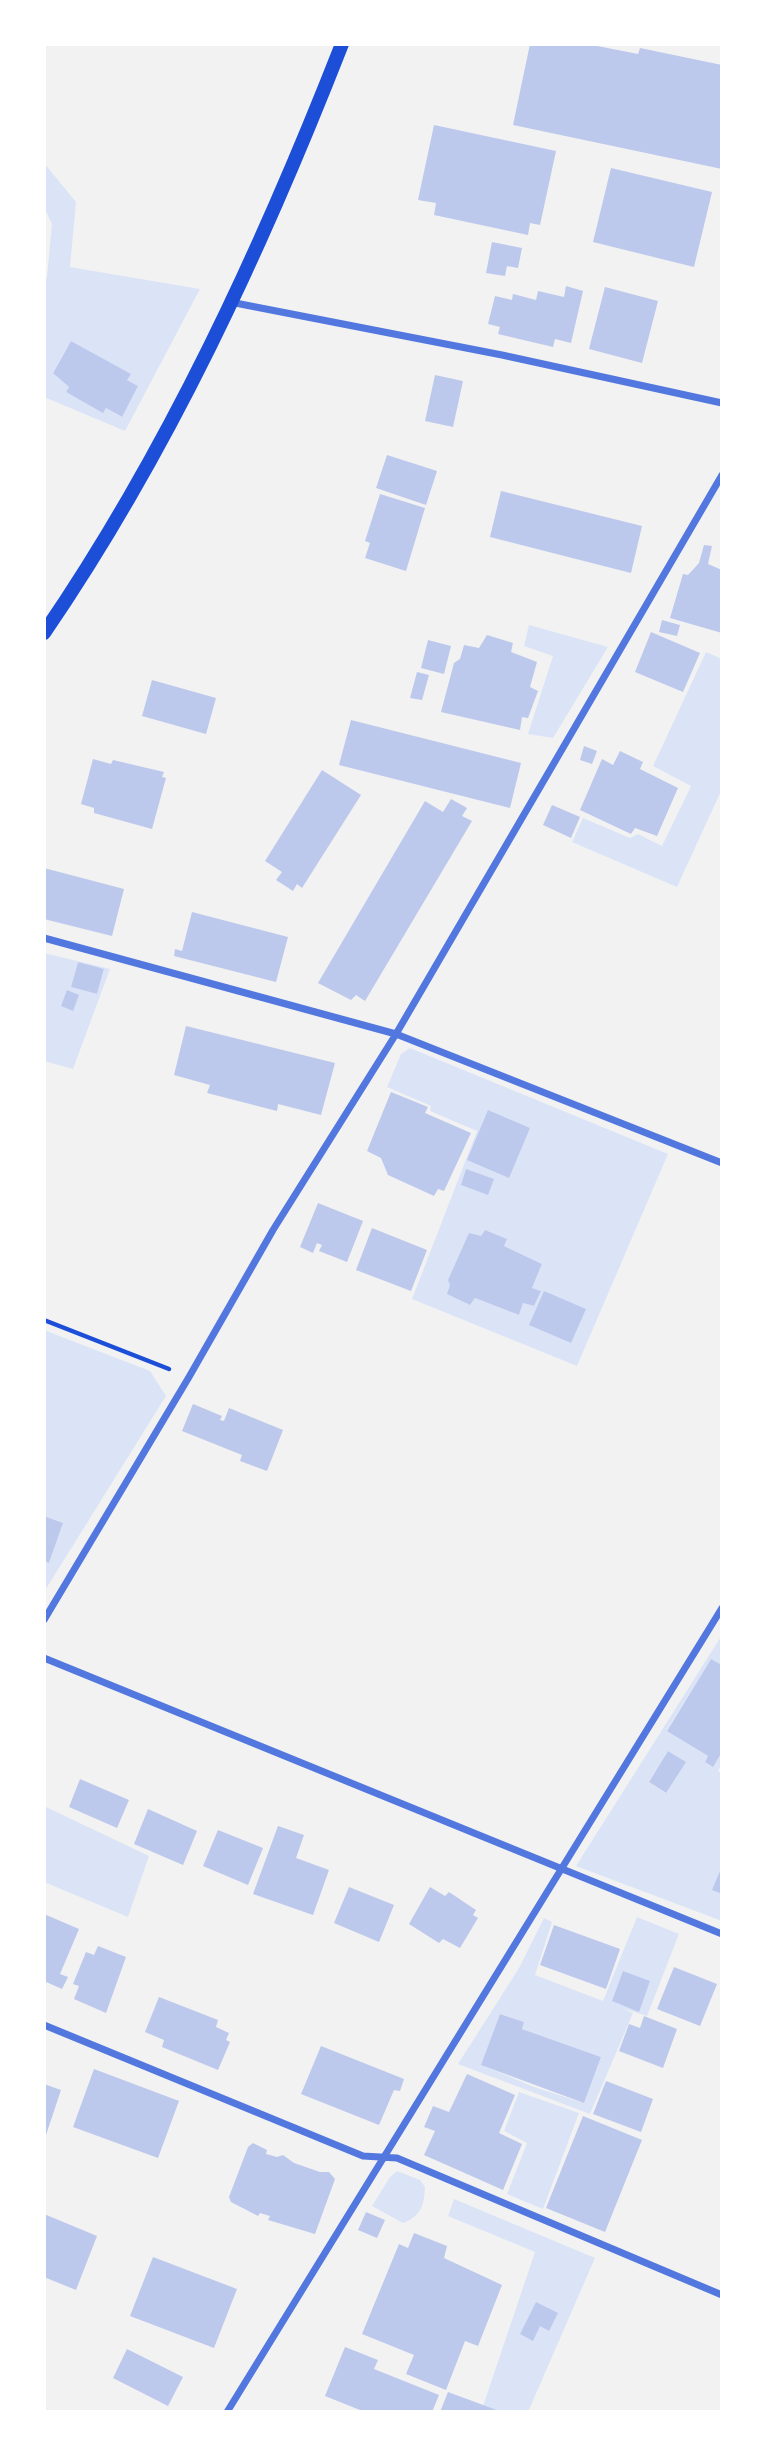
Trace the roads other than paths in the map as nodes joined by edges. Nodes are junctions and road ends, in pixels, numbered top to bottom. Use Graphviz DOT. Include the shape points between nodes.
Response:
graph roads {
  1 [pos="342,44"];
  2 [pos="230,302"];
  3 [pos="722,403"];
  4 [pos="722,475"];
  5 [pos="44,633"];
  6 [pos="44,938"];
  7 [pos="396,1034"];
  8 [pos="722,1163"];
  9 [pos="722,1608"];
  10 [pos="44,1620"];
  11 [pos="44,1658"];
  12 [pos="561,1868"];
  13 [pos="722,1934"];
  14 [pos="44,2025"];
  15 [pos="381,2158"];
  16 [pos="722,2295"];
  17 [pos="227,2412"];
  1 -- 2 [label="main road" via="278,201"];
  2 -- 3 [label="street"];
  2 -- 5 [label="main road" via="144,470"];
  4 -- 7 [label="street"];
  6 -- 7 [label="street"];
  7 -- 8 [label="street"];
  7 -- 10 [label="street" via="273,1230"];
  9 -- 12 [label="street"];
  11 -- 12 [label="street"];
  12 -- 13 [label="street"];
  12 -- 15 [label="street"];
  14 -- 15 [label="street" via="363,2156"];
  15 -- 16 [label="street" via="397,2158"];
  15 -- 17 [label="street"];
}
